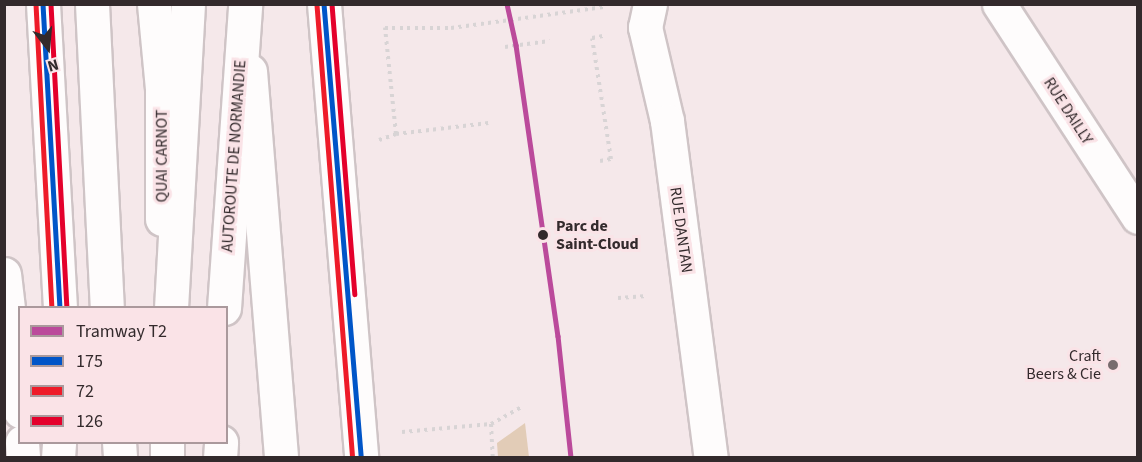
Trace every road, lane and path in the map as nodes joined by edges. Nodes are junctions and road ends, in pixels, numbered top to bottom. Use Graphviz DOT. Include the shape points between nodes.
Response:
graph roads {
  1 [pos="43,4"];
  2 [pos="92,4"];
  3 [pos="154,4"];
  4 [pos="188,4"];
  5 [pos="245,4"];
  6 [pos="324,4"];
  7 [pos="650,4"];
  8 [pos="999,4"];
  9 [pos="585,11"];
  10 [pos="591,38"];
  11 [pos="550,41"];
  12 [pos="505,47"];
  13 [pos="488,123"];
  14 [pos="396,134"];
  15 [pos="334,151"];
  16 [pos="600,161"];
  17 [pos="1137,217"];
  18 [pos="4,274"];
  19 [pos="60,306"];
  20 [pos="107,306"];
  21 [pos="162,306"];
  22 [pos="171,306"];
  23 [pos="224,306"];
  24 [pos="18,394"];
  25 [pos="523,406"];
  26 [pos="491,424"];
  27 [pos="360,447"];
  28 [pos="281,458"];
  29 [pos="492,458"];
  30 [pos="711,458"];
  1 -- 19 [label="main road"];
  2 -- 20 [label="main road"];
  3 -- 21 [label="main road, QUAI CARNOT" via="162,88"];
  4 -- 22 [label="main road"];
  5 -- 23 [label="main road, AUTOROUTE DE NORMANDIE"];
  5 -- 28 [label="main road"];
  6 -- 15 [label="main road"];
  7 -- 30 [label="main road, RUE DANTAN" via="645,27 667,121"];
  8 -- 17 [label="main road, RUE DAILLY"];
  9 -- 14 [label="path" via="451,28 386,28"];
  10 -- 16 [label="path" via="611,159"];
  11 -- 12 [label="path"];
  13 -- 14 [label="path"];
  14 -- 15 [label="path"];
  15 -- 27 [label="main road"];
  18 -- 24 [label="main road"];
  25 -- 26 [label="path"];
  26 -- 27 [label="path"];
  26 -- 29 [label="path"];
}
